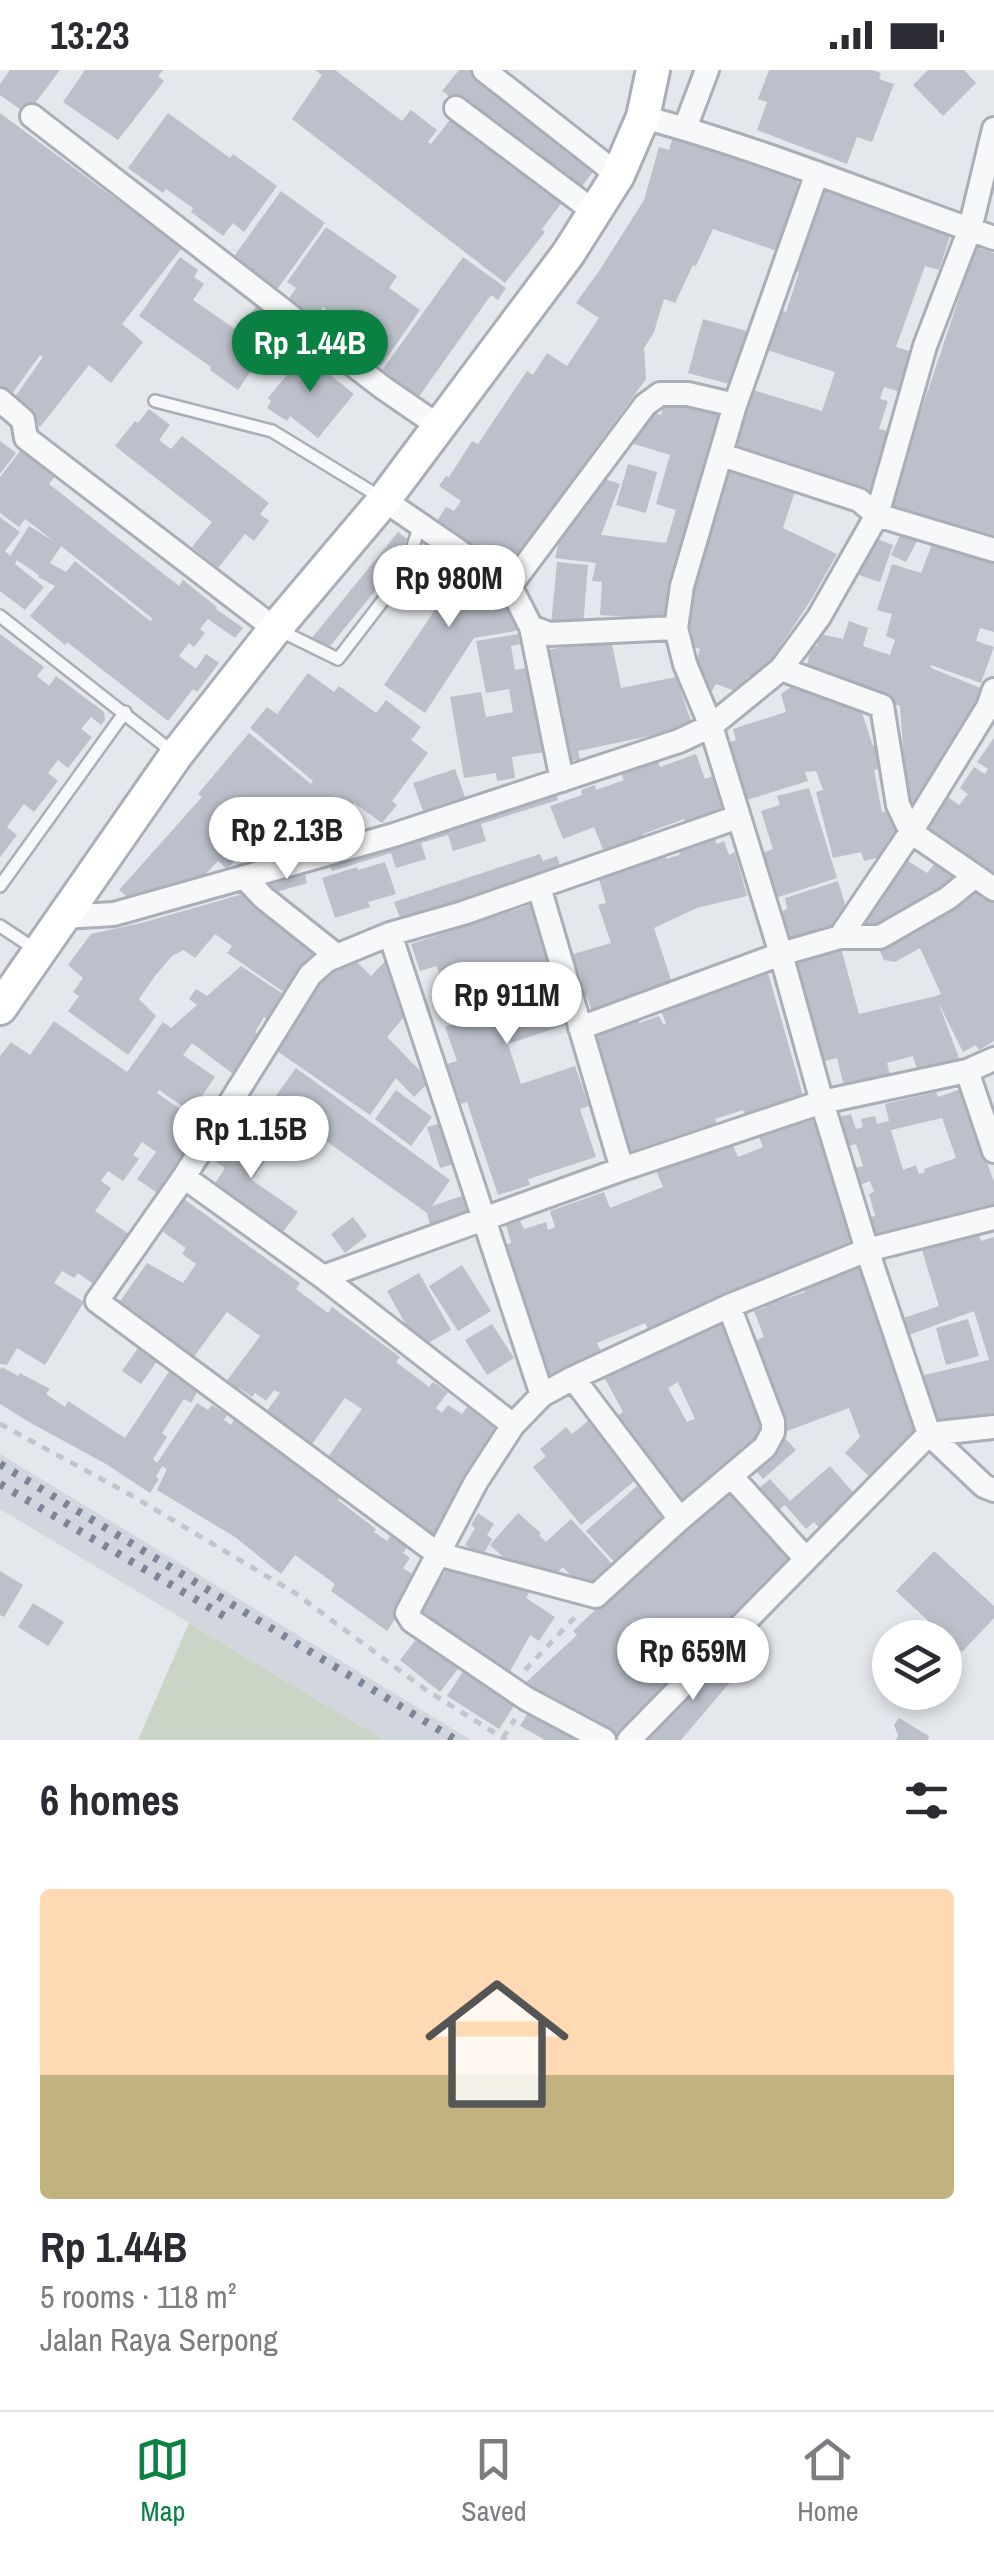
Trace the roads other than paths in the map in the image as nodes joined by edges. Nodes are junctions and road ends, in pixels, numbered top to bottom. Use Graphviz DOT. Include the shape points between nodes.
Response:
graph roads {
  1 [pos="484,70"];
  2 [pos="653,70"];
  3 [pos="707,70"];
  4 [pos="456,108"];
  5 [pos="32,116"];
  6 [pos="642,117"];
  7 [pos="685,128"];
  8 [pos="994,129"];
  9 [pos="817,173"];
  10 [pos="618,175"];
  11 [pos="596,214"];
  12 [pos="970,229"];
  13 [pos="994,238"];
  14 [pos="0,400"];
  15 [pos="155,401"];
  16 [pos="735,405"];
  17 [pos="440,427"];
  18 [pos="722,455"];
  19 [pos="384,500"];
  20 [pos="877,514"];
  21 [pos="420,525"];
  22 [pos="994,550"];
  23 [pos="510,586"];
  24 [pos="0,616"];
  25 [pos="531,627"];
  26 [pos="276,628"];
  27 [pos="676,628"];
  28 [pos="781,669"];
  29 [pos="992,703"];
  30 [pos="124,712"];
  31 [pos="711,726"];
  32 [pos="176,755"];
  33 [pos="562,780"];
  34 [pos="738,817"];
  35 [pos="911,832"];
  36 [pos="244,877"];
  37 [pos="984,883"];
  38 [pos="0,886"];
  39 [pos="539,887"];
  40 [pos="63,917"];
  41 [pos="0,926"];
  42 [pos="390,934"];
  43 [pos="840,937"];
  44 [pos="39,952"];
  45 [pos="781,954"];
  46 [pos="337,956"];
  47 [pos="0,1008"];
  48 [pos="580,1028"];
  49 [pos="994,1060"];
  50 [pos="967,1071"];
  51 [pos="822,1102"];
  52 [pos="994,1151"];
  53 [pos="622,1169"];
  54 [pos="184,1177"];
  55 [pos="485,1218"];
  56 [pos="994,1218"];
  57 [pos="867,1250"];
  58 [pos="324,1277"];
  59 [pos="729,1306"];
  60 [pos="573,1378"];
  61 [pos="542,1396"];
  62 [pos="513,1425"];
  63 [pos="994,1427"];
  64 [pos="929,1434"];
  65 [pos="732,1477"];
  66 [pos="994,1490"];
  67 [pos="680,1519"];
  68 [pos="438,1554"];
  69 [pos="806,1560"];
  70 [pos="604,1740"];
  71 [pos="629,1740"];
  1 -- 10 [label="street"];
  2 -- 6 [label="main road"];
  3 -- 7 [label="street"];
  4 -- 11 [label="street"];
  5 -- 17 [label="street"];
  6 -- 7 [label="street"];
  6 -- 10 [label="main road"];
  7 -- 9 [label="street"];
  8 -- 12 [label="street"];
  9 -- 12 [label="street"];
  9 -- 16 [label="street"];
  10 -- 11 [label="main road"];
  11 -- 17 [label="main road"];
  12 -- 13 [label="street"];
  12 -- 20 [label="street" via="925,346"];
  14 -- 26 [label="street" via="22,420 26,438"];
  15 -- 19 [label="lane" via="272,430"];
  16 -- 18 [label="street"];
  16 -- 23 [label="street" via="660,394 645,405"];
  17 -- 19 [label="main road"];
  18 -- 20 [label="street" via="859,500"];
  18 -- 27 [label="street"];
  19 -- 21 [label="street"];
  19 -- 26 [label="main road"];
  20 -- 22 [label="street"];
  20 -- 28 [label="street"];
  21 -- 23 [label="street"];
  21 -- 26 [label="lane" via="404,574 338,659"];
  23 -- 25 [label="street"];
  24 -- 30 [label="lane"];
  25 -- 27 [label="street" via="549,634"];
  25 -- 33 [label="street"];
  26 -- 32 [label="main road"];
  27 -- 31 [label="street"];
  28 -- 31 [label="street"];
  28 -- 35 [label="street" via="882,706 898,805"];
  29 -- 35 [label="street"];
  30 -- 32 [label="lane"];
  30 -- 38 [label="lane"];
  31 -- 33 [label="street"];
  31 -- 34 [label="street"];
  32 -- 40 [label="main road"];
  33 -- 36 [label="street"];
  34 -- 39 [label="street"];
  34 -- 45 [label="street"];
  35 -- 37 [label="street"];
  35 -- 43 [label="street"];
  36 -- 40 [label="street" via="114,914"];
  36 -- 46 [label="street"];
  37 -- 43 [label="street" via="880,937"];
  39 -- 42 [label="street"];
  39 -- 48 [label="street"];
  40 -- 44 [label="main road"];
  41 -- 44 [label="lane"];
  42 -- 46 [label="street"];
  42 -- 55 [label="street"];
  43 -- 45 [label="street"];
  44 -- 47 [label="main road"];
  45 -- 48 [label="street"];
  45 -- 51 [label="street"];
  46 -- 54 [label="street" via="310,975"];
  48 -- 53 [label="street"];
  49 -- 50 [label="street"];
  50 -- 51 [label="street"];
  50 -- 52 [label="street"];
  51 -- 53 [label="street"];
  51 -- 57 [label="street"];
  53 -- 55 [label="street"];
  54 -- 58 [label="street"];
  54 -- 68 [label="street" via="97,1301"];
  55 -- 58 [label="street"];
  55 -- 61 [label="street"];
  56 -- 57 [label="street"];
  57 -- 59 [label="street"];
  57 -- 64 [label="street"];
  58 -- 62 [label="street"];
  59 -- 60 [label="street"];
  59 -- 65 [label="street" via="774,1422 766,1447"];
  60 -- 61 [label="street"];
  60 -- 67 [label="street"];
  61 -- 62 [label="street"];
  62 -- 68 [label="street"];
  63 -- 64 [label="street"];
  64 -- 66 [label="street"];
  64 -- 69 [label="street"];
  65 -- 67 [label="street"];
  65 -- 69 [label="street"];
  67 -- 68 [label="street" via="596,1596"];
  68 -- 70 [label="street" via="406,1614 412,1621 527,1699"];
  69 -- 71 [label="street"];
}
